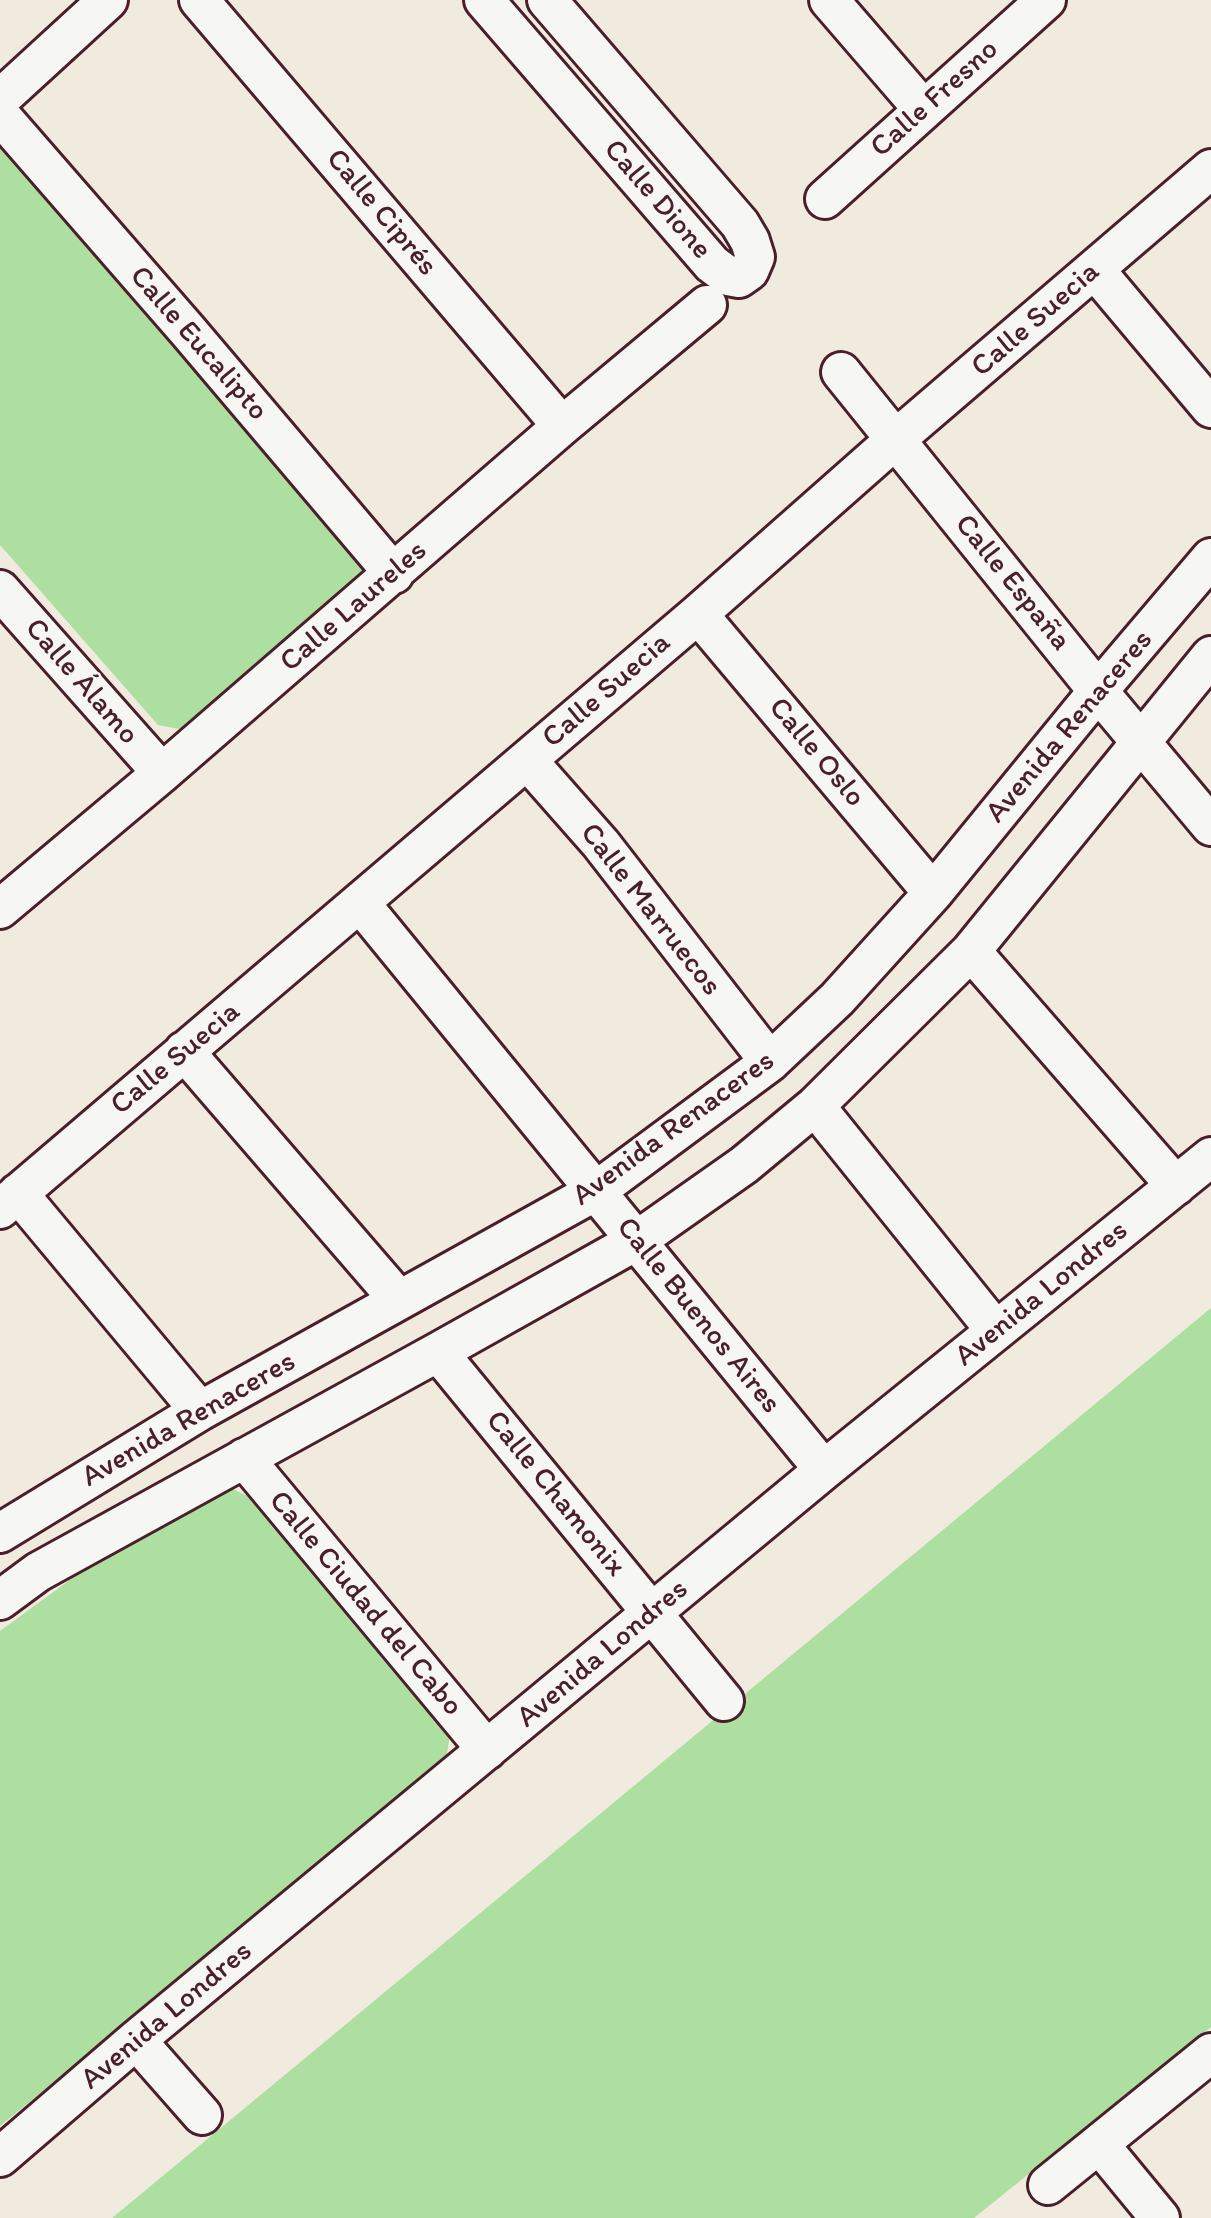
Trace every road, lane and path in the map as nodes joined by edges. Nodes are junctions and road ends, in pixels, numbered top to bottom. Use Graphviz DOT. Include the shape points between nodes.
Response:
graph roads {
  1 [pos="108,0"];
  2 [pos="199,0"];
  3 [pos="484,0"];
  4 [pos="547,0"];
  5 [pos="829,0"];
  6 [pos="1046,0"];
  7 [pos="0,99"];
  8 [pos="923,109"];
  9 [pos="0,115"];
  10 [pos="1211,169"];
  11 [pos="825,199"];
  12 [pos="1095,270"];
  13 [pos="707,305"];
  14 [pos="841,372"];
  15 [pos="1211,408"];
  16 [pos="562,426"];
  17 [pos="896,439"];
  18 [pos="1211,558"];
  19 [pos="394,574"];
  20 [pos="0,590"];
  21 [pos="698,614"];
  22 [pos="1211,656"];
  23 [pos="1098,691"];
  24 [pos="1140,741"];
  25 [pos="527,760"];
  26 [pos="162,773"];
  27 [pos="1211,826"];
  28 [pos="933,893"];
  29 [pos="360,903"];
  30 [pos="0,909"];
  31 [pos="971,951"];
  32 [pos="184,1051"];
  33 [pos="769,1062"];
  34 [pos="815,1106"];
  35 [pos="1211,1157"];
  36 [pos="1176,1186"];
  37 [pos="596,1191"];
  38 [pos="9,1201"];
  39 [pos="636,1241"];
  40 [pos="399,1300"];
  41 [pos="996,1331"];
  42 [pos="438,1352"];
  43 [pos="200,1411"];
  44 [pos="244,1458"];
  45 [pos="824,1470"];
  46 [pos="1,1530"];
  47 [pos="38,1572"];
  48 [pos="0,1600"];
  49 [pos="652,1613"];
  50 [pos="724,1702"];
  51 [pos="487,1750"];
  52 [pos="136,2040"];
  53 [pos="1211,2053"];
  54 [pos="202,2115"];
  55 [pos="1099,2144"];
  56 [pos="0,2157"];
  57 [pos="1048,2185"];
  58 [pos="1160,2218"];
  1 -- 7 [label="street"];
  2 -- 16 [label="street, Calle Ciprés"];
  3 -- 4 [label="street, Calle Dione" via="712,264 728,276 739,278 749,271 755,257 740,224"];
  5 -- 8 [label="street"];
  6 -- 8 [label="street, Calle Fresno"];
  8 -- 11 [label="street, Calle Fresno"];
  9 -- 19 [label="street, Calle Eucalipto"];
  10 -- 12 [label="street, Calle Suecia"];
  12 -- 15 [label="street"];
  12 -- 17 [label="street, Calle Suecia"];
  13 -- 16 [label="street, Calle Laureles"];
  14 -- 17 [label="street, Calle España"];
  16 -- 19 [label="street, Calle Laureles"];
  17 -- 21 [label="street, Calle Suecia"];
  17 -- 23 [label="street, Calle España"];
  18 -- 23 [label="street, Avenida Renaceres"];
  19 -- 26 [label="street, Calle Laureles"];
  20 -- 26 [label="street, Calle Álamo"];
  21 -- 25 [label="street, Calle Suecia"];
  21 -- 28 [label="street, Calle Oslo"];
  22 -- 24 [label="street, Avenida Renaceres"];
  23 -- 24 [label="street, Calle España"];
  23 -- 28 [label="street, Avenida Renaceres"];
  24 -- 27 [label="street, Calle España"];
  24 -- 31 [label="street, Avenida Renaceres"];
  25 -- 29 [label="street, Calle Suecia"];
  25 -- 33 [label="street, Calle Marruecos" via="601,844"];
  26 -- 30 [label="street, Calle Laureles"];
  28 -- 33 [label="street, Avenida Renaceres" via="837,999"];
  29 -- 32 [label="street, Calle Suecia"];
  29 -- 37 [label="street, Calle Buenos Aires"];
  31 -- 34 [label="street, Avenida Renaceres"];
  31 -- 36 [label="street"];
  32 -- 38 [label="street, Calle Suecia"];
  32 -- 40 [label="street"];
  33 -- 37 [label="street, Avenida Renaceres"];
  34 -- 39 [label="street, Avenida Renaceres" via="725,1179"];
  34 -- 41 [label="street"];
  35 -- 36 [label="street, Avenida Londres"];
  36 -- 41 [label="street, Avenida Londres"];
  37 -- 39 [label="street, Calle Buenos Aires"];
  37 -- 40 [label="street, Avenida Renaceres"];
  38 -- 43 [label="street"];
  39 -- 42 [label="street, Avenida Renaceres"];
  39 -- 45 [label="street, Calle Buenos Aires"];
  40 -- 43 [label="street, Avenida Renaceres"];
  41 -- 45 [label="street, Avenida Londres"];
  42 -- 44 [label="street, Avenida Renaceres"];
  42 -- 49 [label="street, Calle Chamonix"];
  43 -- 46 [label="street, Avenida Renaceres"];
  44 -- 47 [label="street, Avenida Renaceres"];
  44 -- 51 [label="street, Calle Ciudad del Cabo"];
  45 -- 49 [label="street, Avenida Londres"];
  46 -- 47 [label="street"];
  47 -- 48 [label="street, Avenida Renaceres"];
  49 -- 50 [label="street, Calle Chamonix"];
  49 -- 51 [label="street, Avenida Londres"];
  51 -- 52 [label="street, Avenida Londres"];
  52 -- 54 [label="street"];
  52 -- 56 [label="street, Avenida Londres"];
  53 -- 55 [label="street"];
  55 -- 57 [label="street"];
  55 -- 58 [label="street"];
}
